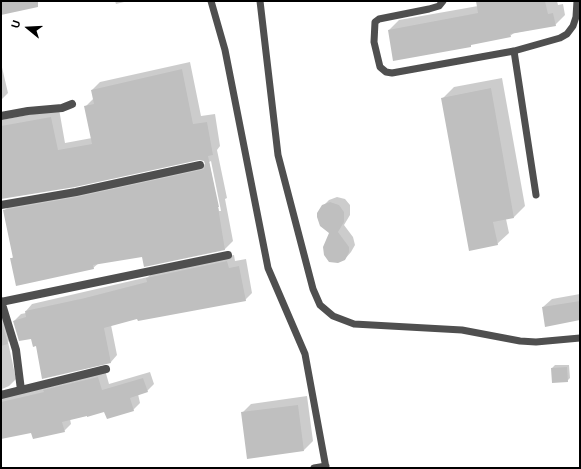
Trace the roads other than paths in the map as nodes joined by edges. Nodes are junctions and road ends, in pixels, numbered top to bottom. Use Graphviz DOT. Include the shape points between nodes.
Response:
graph roads {
  1 [pos="211,1"];
  2 [pos="260,1"];
  3 [pos="443,1"];
  4 [pos="578,3"];
  5 [pos="514,52"];
  6 [pos="72,104"];
  7 [pos="1,116"];
  8 [pos="200,164"];
  9 [pos="536,195"];
  10 [pos="1,205"];
  11 [pos="228,255"];
  12 [pos="1,302"];
  13 [pos="580,338"];
  14 [pos="106,369"];
  15 [pos="21,390"];
  16 [pos="1,395"];
  17 [pos="326,467"];
  18 [pos="314,468"];
  1 -- 17 [label="lane" via="225,50 268,268 305,354"];
  2 -- 13 [label="lane" via="278,155 313,289 320,305 333,316 354,324 462,330 536,342"];
  3 -- 5 [label="lane" via="430,9 375,22 374,42 380,67 392,73"];
  4 -- 5 [label="lane" via="576,17 568,34"];
  5 -- 9 [label="lane"];
  6 -- 7 [label="street" via="62,108"];
  8 -- 10 [label="street" via="76,192"];
  11 -- 12 [label="street"];
  12 -- 15 [label="street" via="16,350"];
  14 -- 15 [label="street"];
  15 -- 16 [label="street"];
  17 -- 18 [label="lane"];
}
